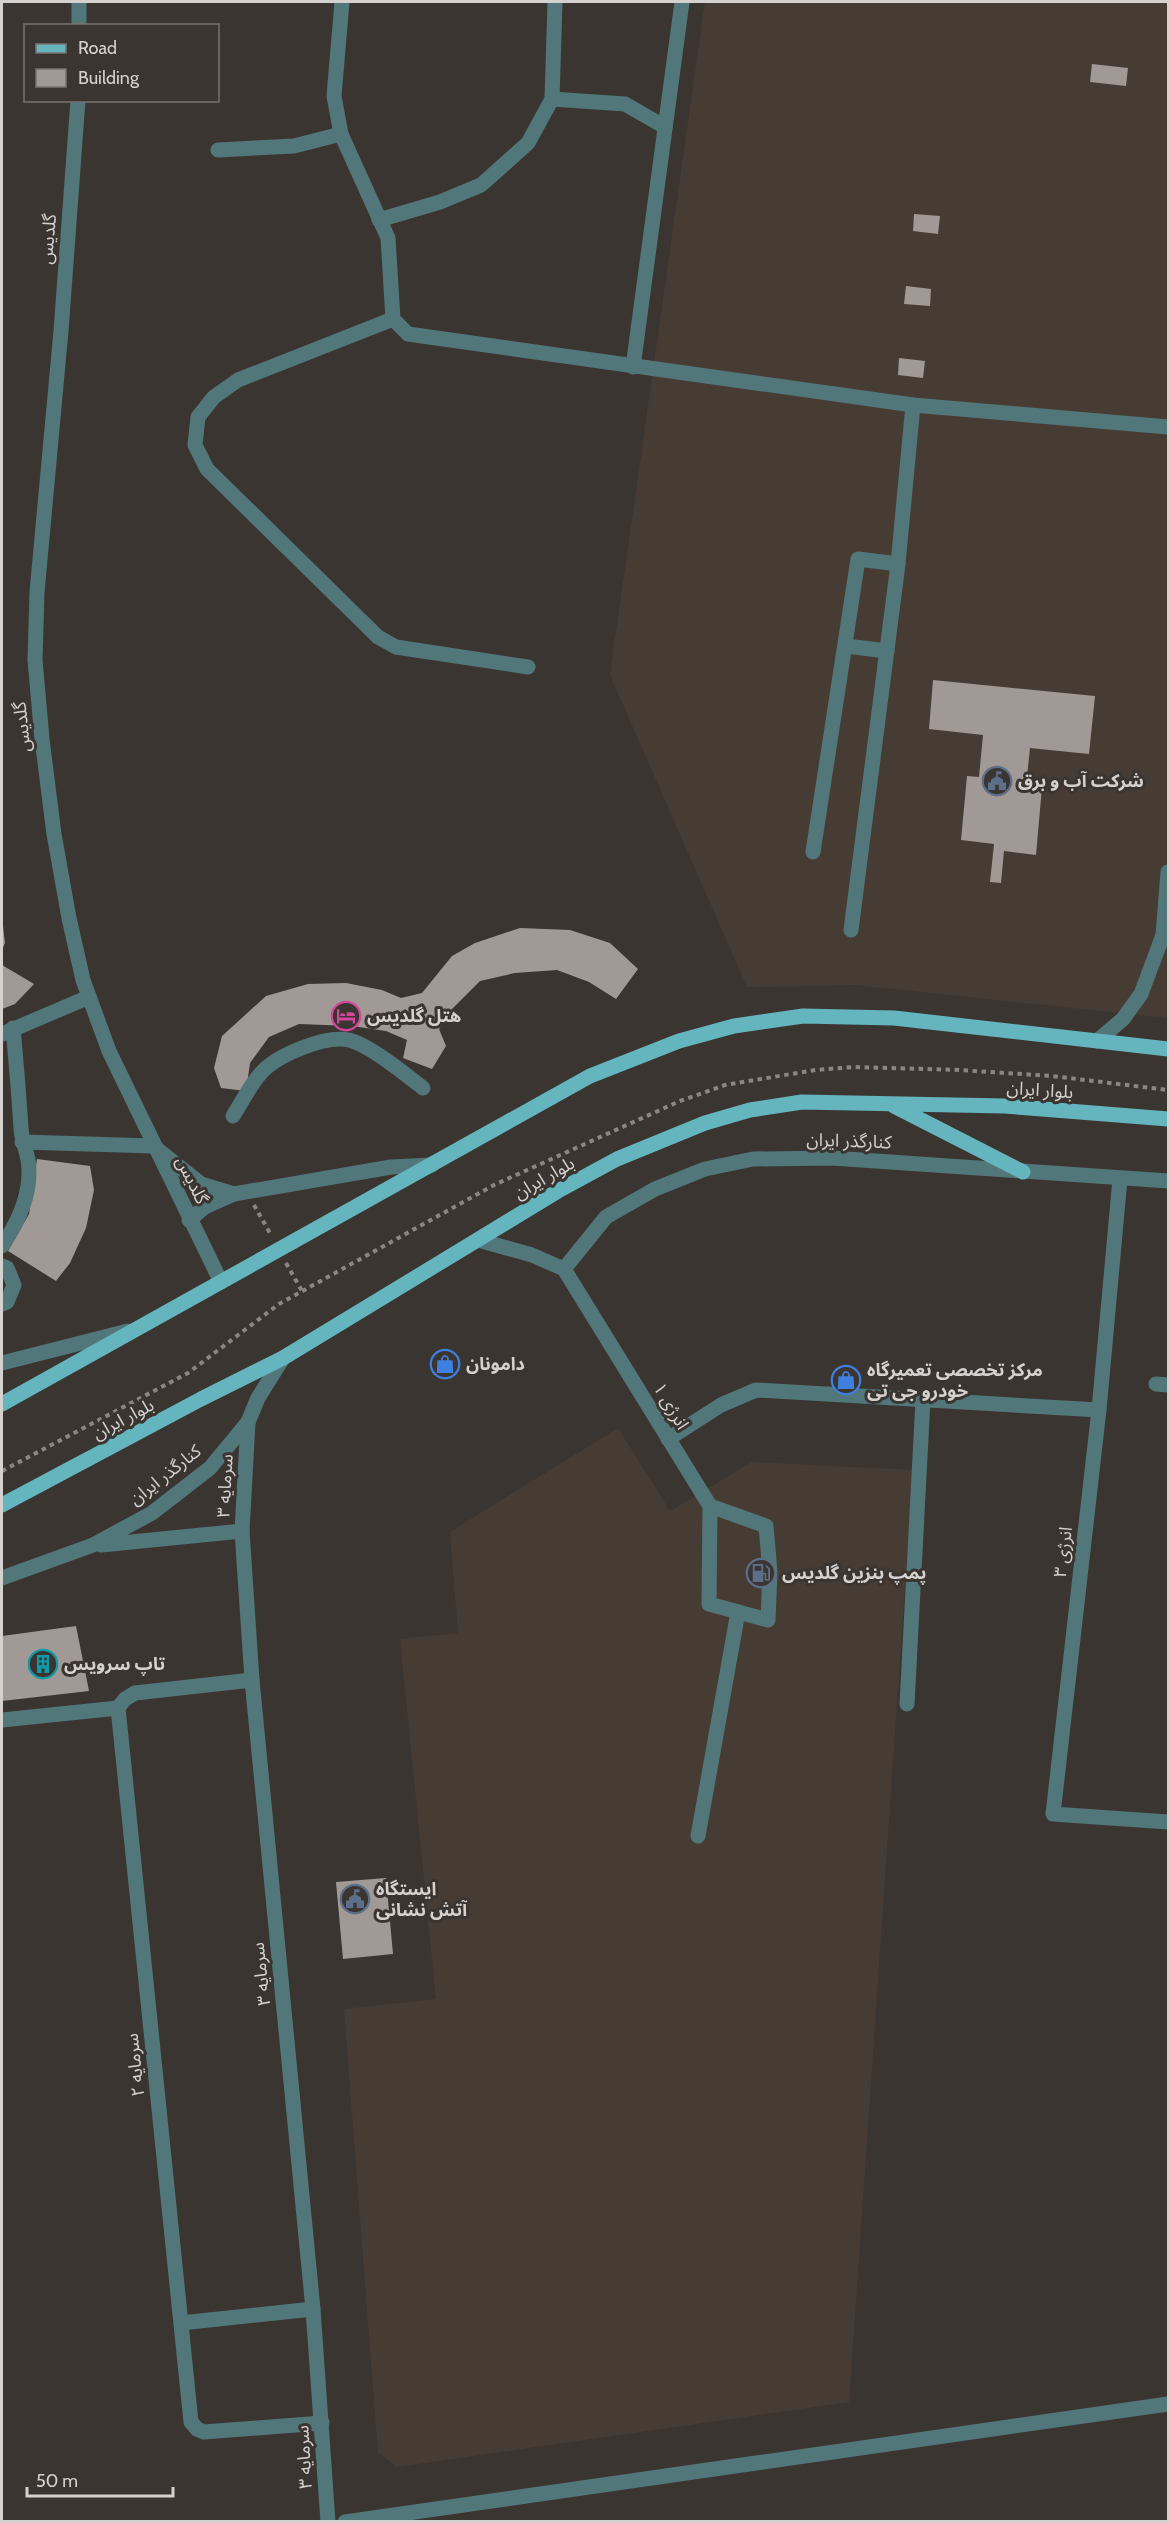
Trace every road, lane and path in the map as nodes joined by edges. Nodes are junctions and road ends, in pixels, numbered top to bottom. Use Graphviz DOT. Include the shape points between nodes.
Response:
graph roads {
  1 [pos="79,2"];
  2 [pos="342,2"];
  3 [pos="555,2"];
  4 [pos="677,3"];
  5 [pos="79,24"];
  6 [pos="552,99"];
  7 [pos="78,102"];
  8 [pos="665,127"];
  9 [pos="340,134"];
  10 [pos="218,150"];
  11 [pos="379,220"];
  12 [pos="393,319"];
  13 [pos="633,367"];
  14 [pos="913,405"];
  15 [pos="1168,427"];
  16 [pos="898,564"];
  17 [pos="846,646"];
  18 [pos="886,651"];
  19 [pos="528,667"];
  20 [pos="813,852"];
  21 [pos="1168,872"];
  22 [pos="850,930"];
  23 [pos="1166,942"];
  24 [pos="89,997"];
  25 [pos="7,1031"];
  26 [pos="1097,1041"];
  27 [pos="1168,1049"];
  28 [pos="423,1088"];
  29 [pos="889,1104"];
  30 [pos="233,1116"];
  31 [pos="1168,1119"];
  32 [pos="22,1142"];
  33 [pos="153,1146"];
  34 [pos="432,1165"];
  35 [pos="1023,1172"];
  36 [pos="1120,1179"];
  37 [pos="1168,1181"];
  38 [pos="234,1194"];
  39 [pos="189,1220"];
  40 [pos="478,1240"];
  41 [pos="2,1246"];
  42 [pos="2,1266"];
  43 [pos="564,1269"];
  44 [pos="220,1282"];
  45 [pos="2,1304"];
  46 [pos="137,1329"];
  47 [pos="283,1358"];
  48 [pos="2,1364"];
  49 [pos="923,1400"];
  50 [pos="2,1404"];
  51 [pos="1099,1410"];
  52 [pos="248,1422"];
  53 [pos="668,1439"];
  54 [pos="2,1505"];
  55 [pos="710,1506"];
  56 [pos="242,1531"];
  57 [pos="93,1545"];
  58 [pos="2,1578"];
  59 [pos="738,1612"];
  60 [pos="252,1680"];
  61 [pos="907,1704"];
  62 [pos="118,1708"];
  63 [pos="2,1720"];
  64 [pos="1168,1822"];
  65 [pos="698,1836"];
  66 [pos="313,2309"];
  67 [pos="181,2323"];
  68 [pos="1168,2404"];
  69 [pos="322,2423"];
  70 [pos="328,2522"];
  71 [pos="345,2522"];
  1 -- 5 [label="street"];
  2 -- 9 [label="street" via="334,96"];
  3 -- 6 [label="street"];
  4 -- 8 [label="street"];
  6 -- 8 [label="street" via="625,104"];
  6 -- 11 [label="street" via="528,143 481,185"];
  7 -- 24 [label="street, گلدیس" via="37,592 35,660 56,845"];
  8 -- 13 [label="street"];
  9 -- 10 [label="street" via="294,147"];
  9 -- 11 [label="street"];
  11 -- 12 [label="street" via="387,238"];
  12 -- 13 [label="street" via="408,334"];
  12 -- 19 [label="street" via="238,380 214,397 198,417 195,445 207,469 378,637 396,647"];
  13 -- 14 [label="street"];
  14 -- 15 [label="street"];
  14 -- 16 [label="street"];
  16 -- 17 [label="street" via="858,559"];
  16 -- 18 [label="street"];
  17 -- 18 [label="street"];
  17 -- 20 [label="street"];
  18 -- 22 [label="street"];
  21 -- 23 [label="street"];
  23 -- 26 [label="street" via="1141,994 1123,1019"];
  24 -- 25 [label="street"];
  24 -- 33 [label="street, گلدیس"];
  25 -- 32 [label="street"];
  26 -- 27 [label="main road"];
  26 -- 34 [label="main road" via="894,1018 803,1016 734,1026 680,1041 591,1076"];
  28 -- 30 [label="street" via="386,1060 350,1040 323,1041 291,1052 261,1072"];
  29 -- 31 [label="main road, بلوار ایران" via="1005,1106"];
  29 -- 35 [label="main road"];
  29 -- 40 [label="main road, بلوار ایران" via="802,1102 750,1110 705,1123 617,1159"];
  32 -- 33 [label="street"];
  32 -- 41 [label="street" via="28,1161 23,1208"];
  33 -- 38 [label="street" via="201,1184"];
  33 -- 39 [label="street, گلدیس"];
  34 -- 38 [label="street" via="391,1167"];
  34 -- 44 [label="main road"];
  35 -- 36 [label="street, کنارگذر ایران"];
  35 -- 43 [label="street, کنارگذر ایران" via="832,1158 753,1159 695,1173 606,1216"];
  36 -- 37 [label="street, کنارگذر ایران"];
  36 -- 51 [label="street, انرژی ۳"];
  38 -- 39 [label="street" via="205,1207"];
  39 -- 44 [label="street, گلدیس"];
  40 -- 43 [label="street" via="532,1255"];
  40 -- 47 [label="main road, بلوار ایران"];
  42 -- 45 [label="street" via="7,1268 14,1285 7,1302"];
  43 -- 53 [label="street, انرژی ۱"];
  44 -- 46 [label="main road"];
  46 -- 48 [label="street"];
  46 -- 50 [label="main road"];
  47 -- 52 [label="street, کنارگذر ایران"];
  47 -- 54 [label="main road, بلوار ایران"];
  49 -- 51 [label="street"];
  49 -- 53 [label="street" via="756,1390 721,1405"];
  49 -- 61 [label="street"];
  51 -- 64 [label="street, انرژی ۳" via="1053,1814"];
  52 -- 56 [label="street, سرمایه ۳"];
  52 -- 57 [label="street, کنارگذر ایران" via="210,1468 152,1513"];
  53 -- 55 [label="street, انرژی ۱"];
  55 -- 59 [label="street" via="709,1604"];
  55 -- 59 [label="street" via="766,1526 770,1572 768,1620"];
  56 -- 57 [label="street, کنارگذر ایران"];
  56 -- 60 [label="street, سرمایه ۳"];
  57 -- 58 [label="street, کنارگذر ایران"];
  59 -- 65 [label="street"];
  60 -- 62 [label="street" via="147,1691 125,1699"];
  60 -- 66 [label="street, سرمایه ۳"];
  62 -- 63 [label="street"];
  62 -- 67 [label="street, سرمایه ۲"];
  66 -- 67 [label="street"];
  66 -- 69 [label="street, سرمایه ۳"];
  67 -- 69 [label="street, سرمایه ۲" via="191,2422 197,2429 204,2432"];
  68 -- 71 [label="street"];
  69 -- 70 [label="street, سرمایه ۳"];
}
